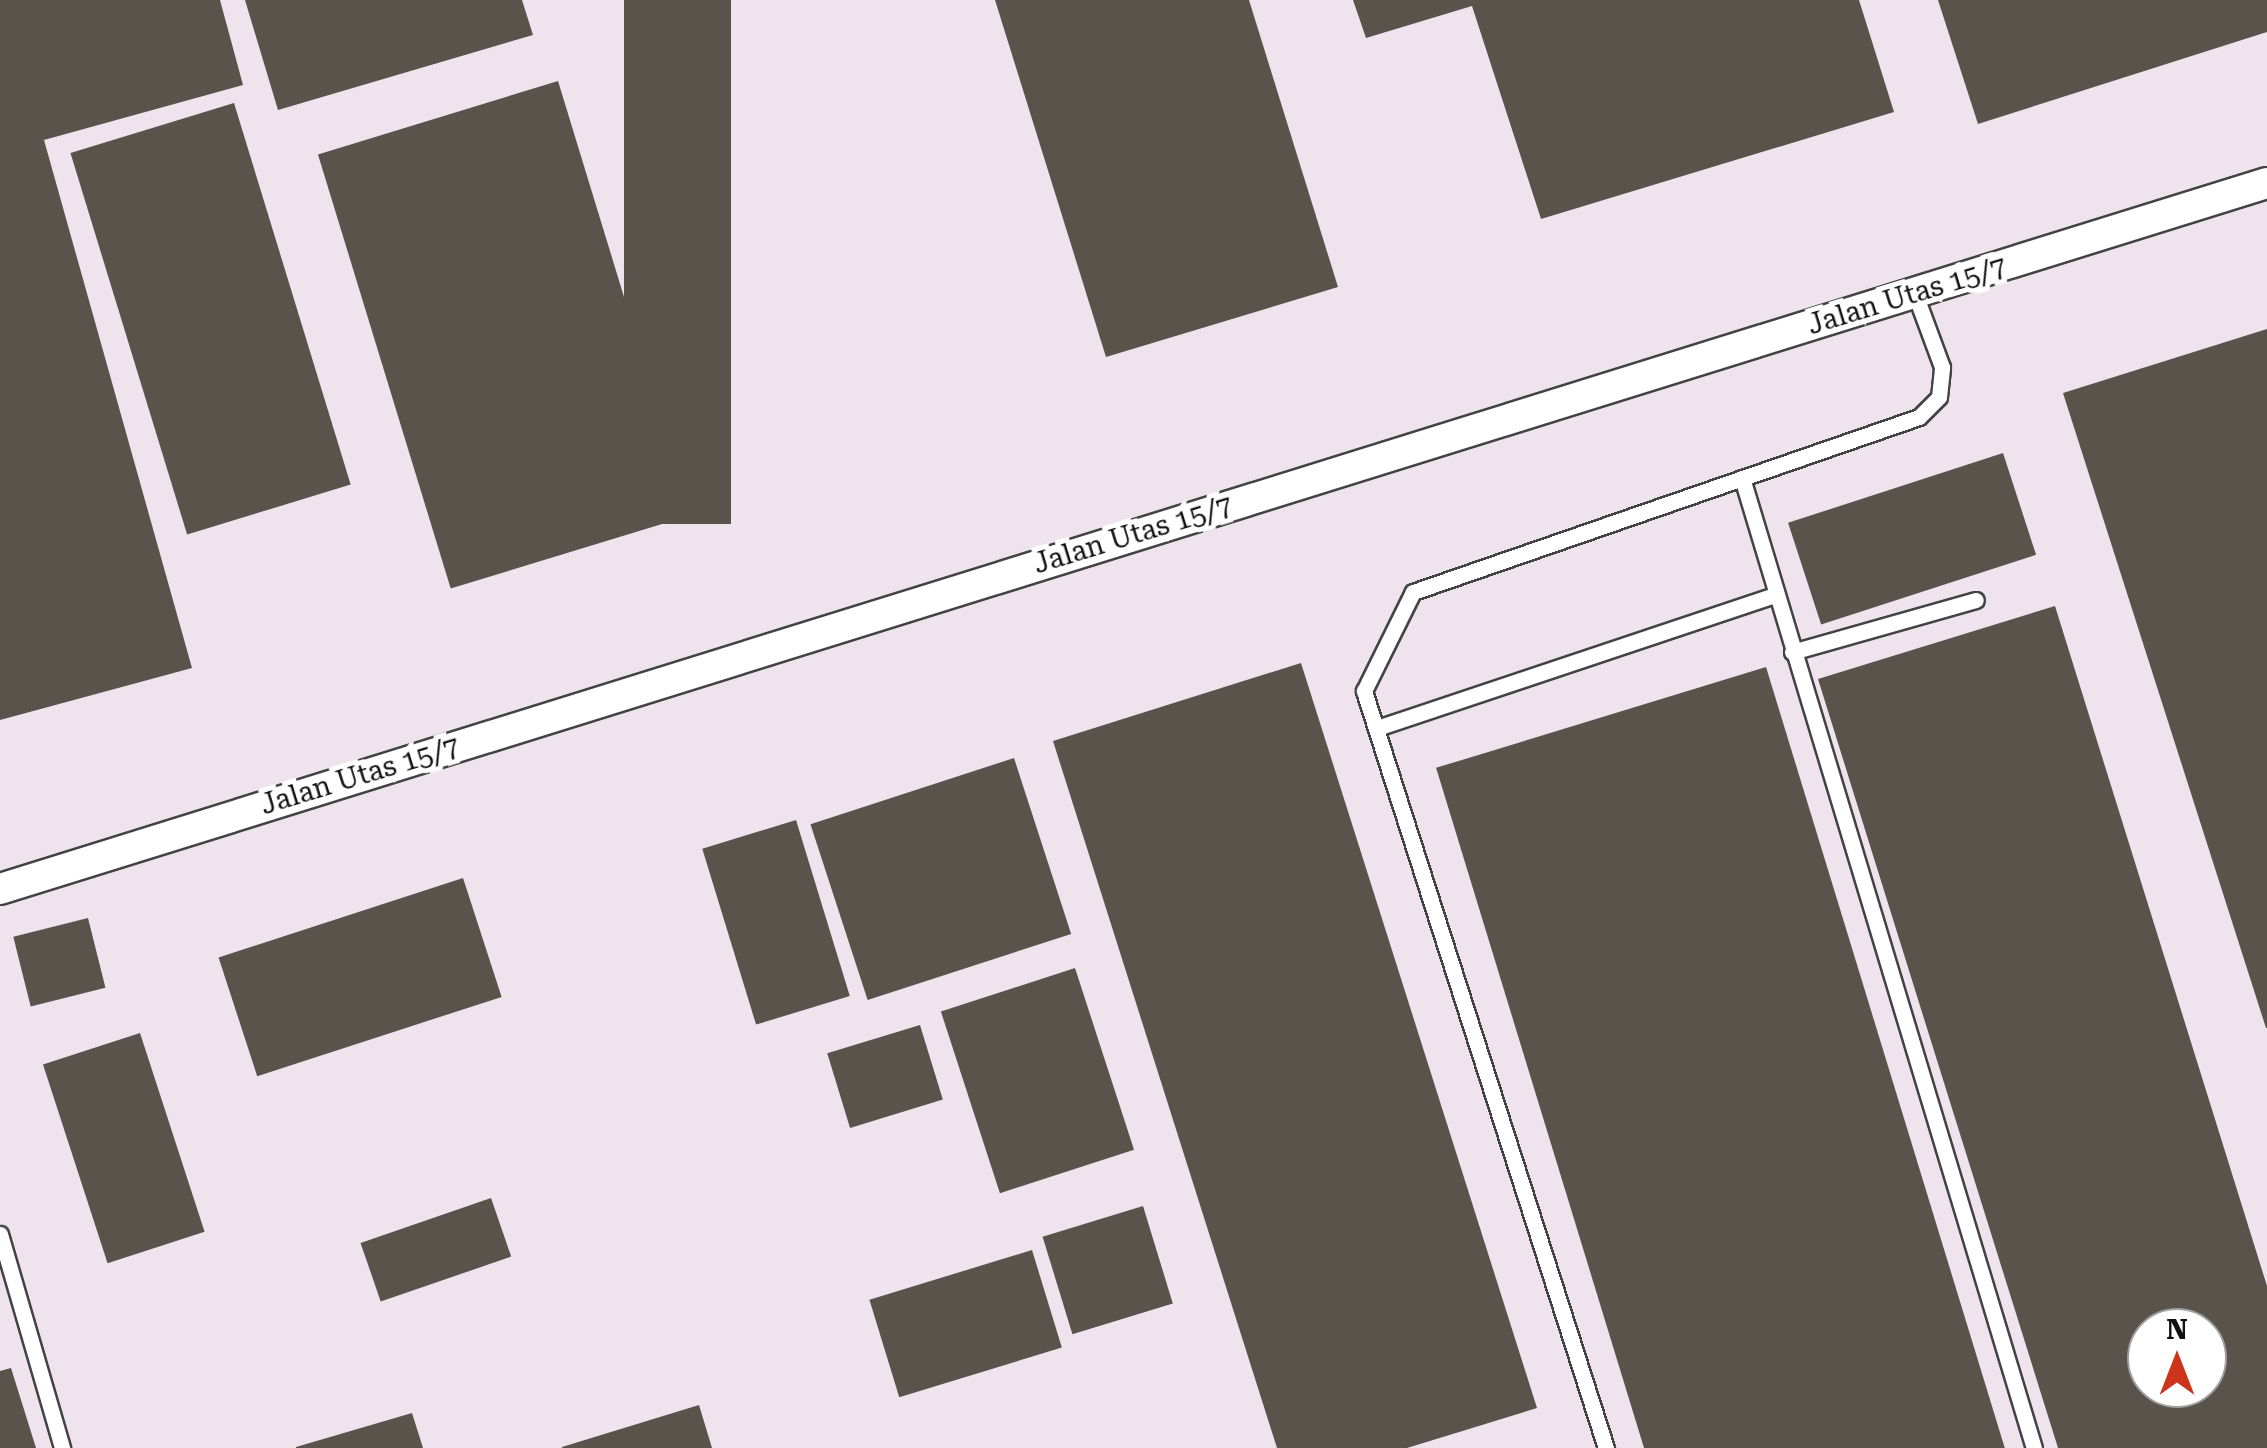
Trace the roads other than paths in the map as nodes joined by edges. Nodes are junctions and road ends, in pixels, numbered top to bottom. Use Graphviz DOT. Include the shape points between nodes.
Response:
graph roads {
  1 [pos="2267,183"];
  2 [pos="1915,294"];
  3 [pos="1742,478"];
  4 [pos="1775,595"];
  5 [pos="1976,600"];
  6 [pos="1792,652"];
  7 [pos="1377,728"];
  8 [pos="0,888"];
  9 [pos="0,1234"];
  10 [pos="62,1448"];
  11 [pos="1606,1448"];
  12 [pos="2034,1448"];
  1 -- 2 [label="street, Jalan Utas 15/7"];
  2 -- 3 [label="lane" via="1942,367 1939,397 1918,417"];
  2 -- 8 [label="street, Jalan Utas 15/7"];
  3 -- 4 [label="lane"];
  3 -- 7 [label="lane" via="1413,592 1364,692"];
  4 -- 6 [label="lane"];
  4 -- 7 [label="lane"];
  5 -- 6 [label="lane"];
  6 -- 12 [label="lane"];
  7 -- 11 [label="lane"];
  9 -- 10 [label="lane"];
}
